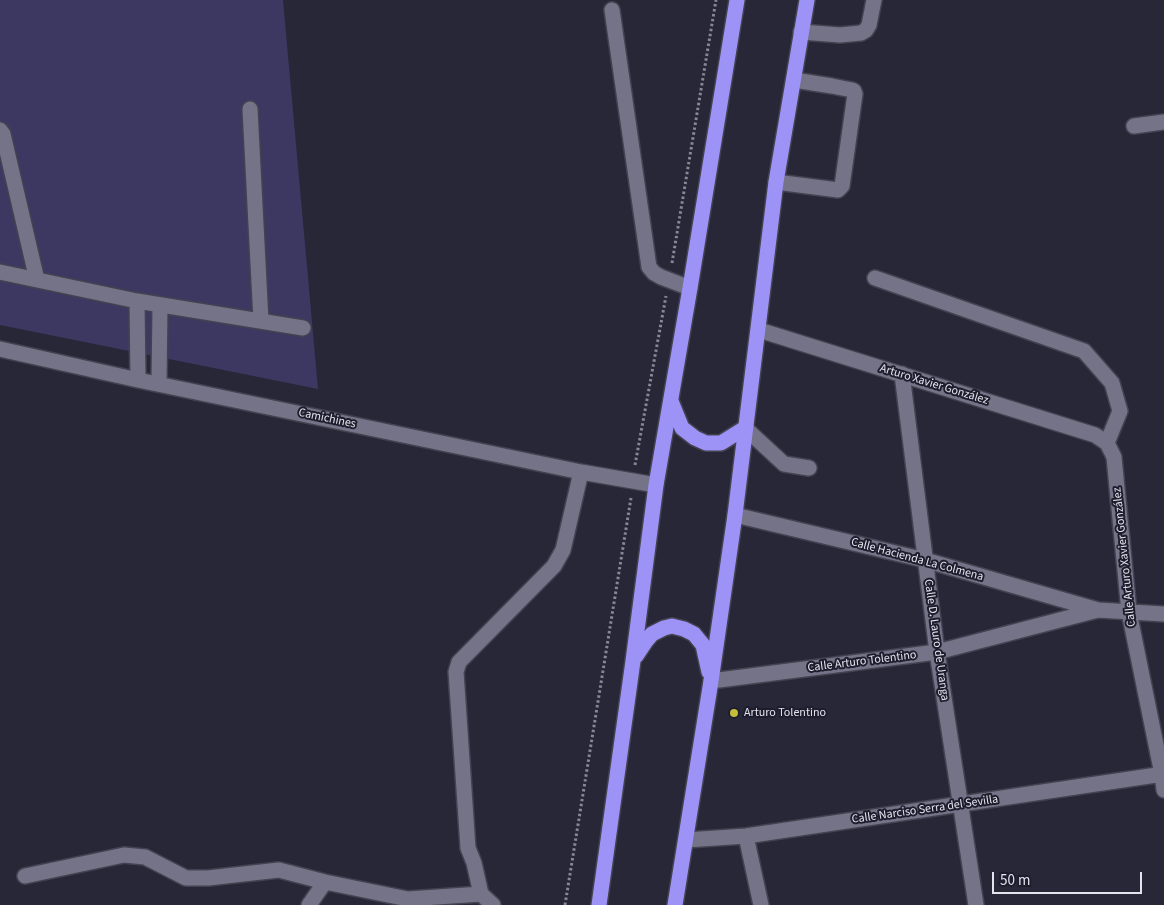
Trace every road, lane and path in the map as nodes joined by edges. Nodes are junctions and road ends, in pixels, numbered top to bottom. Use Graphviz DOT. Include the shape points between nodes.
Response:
graph roads {
  1 [pos="716,0"];
  2 [pos="737,0"];
  3 [pos="807,0"];
  4 [pos="874,0"];
  5 [pos="612,10"];
  6 [pos="801,32"];
  7 [pos="794,80"];
  8 [pos="250,109"];
  9 [pos="1164,122"];
  10 [pos="1134,126"];
  11 [pos="0,130"];
  12 [pos="776,182"];
  13 [pos="0,272"];
  14 [pos="875,278"];
  15 [pos="37,280"];
  16 [pos="669,280"];
  17 [pos="690,288"];
  18 [pos="137,302"];
  19 [pos="160,305"];
  20 [pos="261,321"];
  21 [pos="303,328"];
  22 [pos="759,330"];
  23 [pos="0,349"];
  24 [pos="902,374"];
  25 [pos="138,380"];
  26 [pos="159,384"];
  27 [pos="671,400"];
  28 [pos="745,428"];
  29 [pos="1108,443"];
  30 [pos="635,466"];
  31 [pos="809,468"];
  32 [pos="581,472"];
  33 [pos="656,485"];
  34 [pos="631,498"];
  35 [pos="735,515"];
  36 [pos="925,560"];
  37 [pos="1098,610"];
  38 [pos="1129,612"];
  39 [pos="1164,614"];
  40 [pos="937,652"];
  41 [pos="633,661"];
  42 [pos="711,681"];
  43 [pos="1163,774"];
  44 [pos="1164,790"];
  45 [pos="961,804"];
  46 [pos="746,836"];
  47 [pos="686,840"];
  48 [pos="24,876"];
  49 [pos="325,882"];
  50 [pos="481,894"];
  51 [pos="309,905"];
  52 [pos="493,905"];
  53 [pos="565,905"];
  54 [pos="598,905"];
  55 [pos="675,905"];
  56 [pos="761,905"];
  57 [pos="976,905"];
  1 -- 16 [label="path"];
  2 -- 17 [label="highway"];
  3 -- 6 [label="highway"];
  4 -- 6 [label="street" via="869,25 861,33"];
  5 -- 16 [label="street" via="650,267 654,273"];
  6 -- 7 [label="highway"];
  7 -- 12 [label="highway"];
  7 -- 12 [label="street" via="854,91 842,186 838,190"];
  8 -- 20 [label="street"];
  9 -- 10 [label="street"];
  11 -- 15 [label="street"];
  12 -- 22 [label="highway"];
  13 -- 15 [label="street"];
  14 -- 29 [label="street" via="1084,351 1112,382 1120,412"];
  15 -- 18 [label="street"];
  16 -- 17 [label="street"];
  16 -- 30 [label="path"];
  17 -- 27 [label="highway"];
  18 -- 19 [label="street"];
  18 -- 25 [label="street"];
  19 -- 20 [label="street"];
  19 -- 26 [label="street"];
  20 -- 21 [label="street"];
  22 -- 24 [label="street, Arturo Xavier González"];
  22 -- 28 [label="highway"];
  23 -- 25 [label="street, Camichines"];
  24 -- 29 [label="street, Arturo Xavier González" via="1095,436"];
  24 -- 36 [label="street, Calle D. Lauro de Uranga"];
  25 -- 26 [label="street, Camichines"];
  26 -- 32 [label="street, Camichines"];
  27 -- 28 [label="highway" via="682,428 706,443 721,443"];
  27 -- 33 [label="highway"];
  28 -- 31 [label="street" via="784,464"];
  28 -- 35 [label="highway"];
  29 -- 38 [label="street, Calle Arturo Xavier González" via="1114,458"];
  32 -- 33 [label="street, Camichines"];
  32 -- 50 [label="street" via="563,550 554,566 459,662 456,672 468,848"];
  33 -- 41 [label="highway"];
  34 -- 53 [label="path"];
  35 -- 36 [label="street, Calle Hacienda La Colmena"];
  35 -- 42 [label="highway"];
  36 -- 37 [label="street, Calle Hacienda La Colmena"];
  36 -- 40 [label="street, Calle D. Lauro de Uranga"];
  37 -- 38 [label="street"];
  37 -- 40 [label="street, Calle Arturo Tolentino"];
  38 -- 39 [label="street"];
  38 -- 43 [label="street, Calle Arturo Xavier González"];
  40 -- 42 [label="street, Calle Arturo Tolentino"];
  40 -- 45 [label="street, Calle D. Lauro de Uranga"];
  41 -- 42 [label="highway" via="652,634 672,626 684,629 694,634 703,645"];
  41 -- 54 [label="highway"];
  42 -- 47 [label="highway"];
  43 -- 44 [label="street, Calle Arturo Xavier González"];
  43 -- 45 [label="street, Calle Narciso Serra del Sevilla"];
  45 -- 46 [label="street, Calle Narciso Serra del Sevilla"];
  45 -- 57 [label="street, Calle D. Lauro de Uranga"];
  46 -- 47 [label="street, Calle Narciso Serra del Sevilla"];
  46 -- 56 [label="street"];
  47 -- 55 [label="highway"];
  48 -- 49 [label="street" via="124,855 145,858 186,878 279,870"];
  49 -- 50 [label="street" via="408,899"];
  49 -- 51 [label="street"];
  50 -- 52 [label="street"];
}
